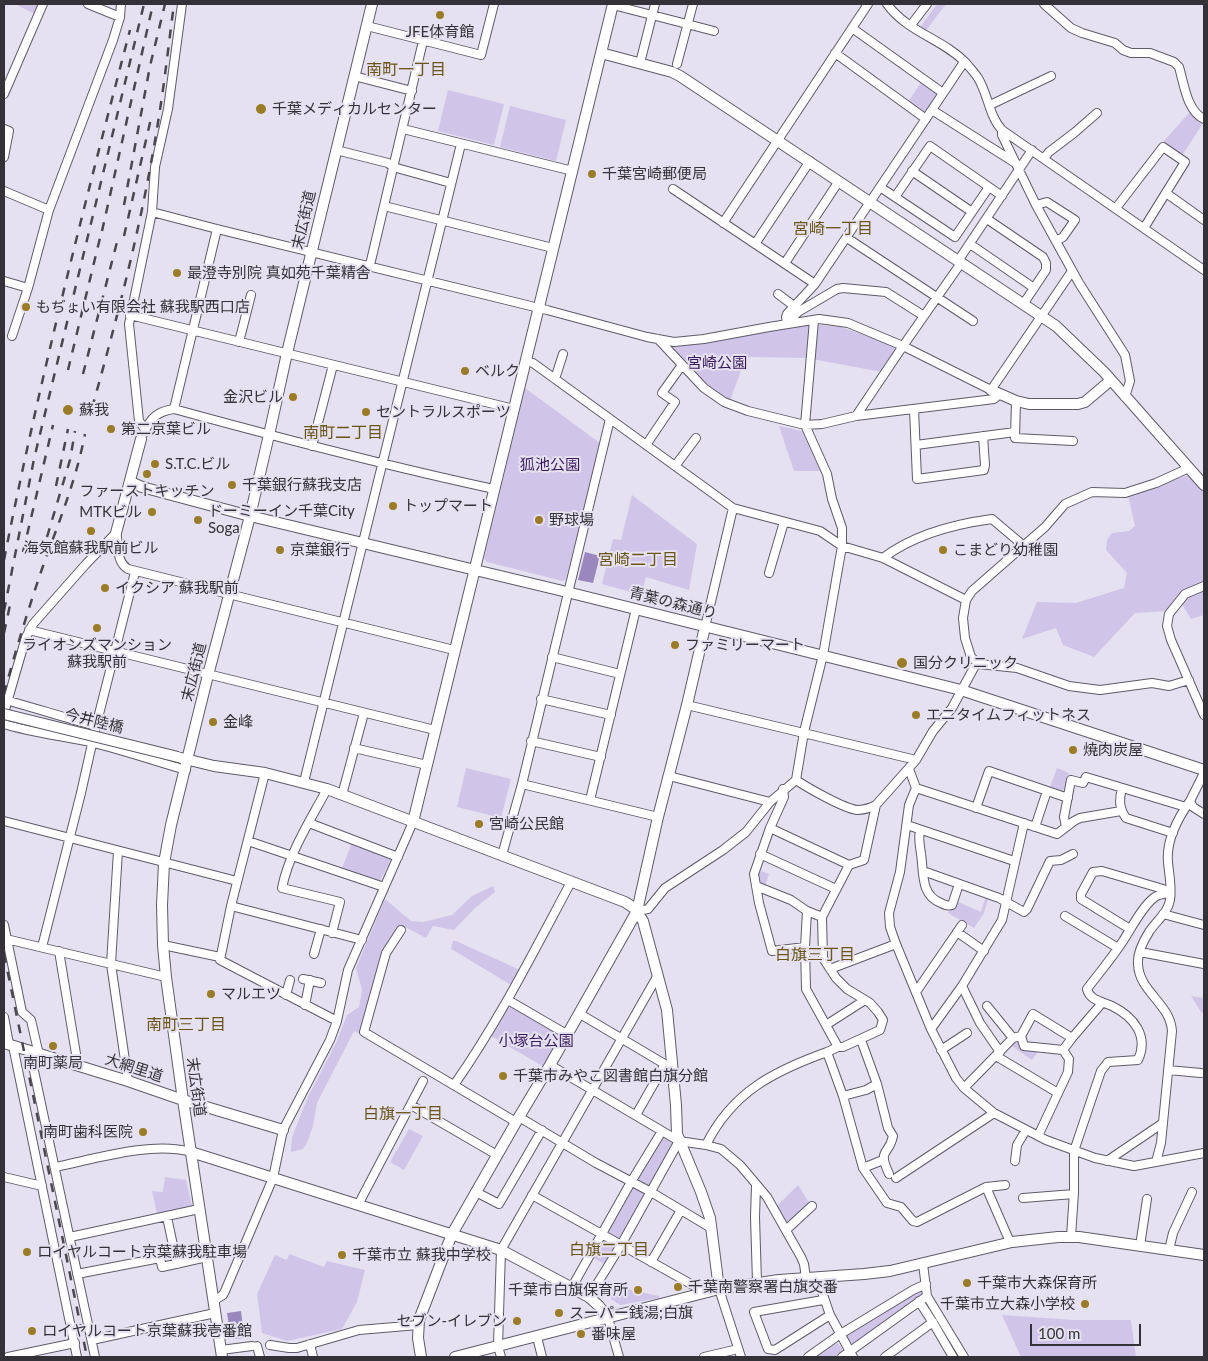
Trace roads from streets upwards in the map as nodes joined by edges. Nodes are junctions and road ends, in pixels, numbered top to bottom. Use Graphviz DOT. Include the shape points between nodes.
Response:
graph roads {
  1 [pos="43,4"];
  2 [pos="88,4"];
  3 [pos="122,4"];
  4 [pos="182,4"];
  5 [pos="372,4"];
  6 [pos="494,4"];
  7 [pos="613,4"];
  8 [pos="655,4"];
  9 [pos="693,4"];
  10 [pos="868,4"];
  11 [pos="887,4"];
  12 [pos="927,4"];
  13 [pos="1044,4"];
  14 [pos="652,15"];
  15 [pos="120,17"];
  16 [pos="687,23"];
  17 [pos="911,25"];
  18 [pos="367,26"];
  19 [pos="852,28"];
  20 [pos="714,31"];
  21 [pos="424,41"];
  22 [pos="601,53"];
  23 [pos="835,53"];
  24 [pos="964,62"];
  25 [pos="640,63"];
  26 [pos="677,64"];
  27 [pos="354,76"];
  28 [pos="1051,76"];
  29 [pos="412,91"];
  30 [pos="943,93"];
  31 [pos="4,94"];
  32 [pos="990,105"];
  33 [pos="932,110"];
  34 [pos="1097,113"];
  35 [pos="926,118"];
  36 [pos="1204,119"];
  37 [pos="4,129"];
  38 [pos="403,129"];
  39 [pos="1002,130"];
  40 [pos="778,140"];
  41 [pos="460,144"];
  42 [pos="336,150"];
  43 [pos="1032,150"];
  44 [pos="4,157"];
  45 [pos="1044,158"];
  46 [pos="810,161"];
  47 [pos="393,167"];
  48 [pos="1018,167"];
  49 [pos="573,171"];
  50 [pos="912,171"];
  51 [pos="840,181"];
  52 [pos="451,183"];
  53 [pos="880,187"];
  54 [pos="989,187"];
  55 [pos="673,189"];
  56 [pos="4,190"];
  57 [pos="1166,193"];
  58 [pos="1002,196"];
  59 [pos="895,197"];
  60 [pos="870,202"];
  61 [pos="1036,205"];
  62 [pos="384,206"];
  63 [pos="1116,208"];
  64 [pos="49,210"];
  65 [pos="152,212"];
  66 [pos="972,212"];
  67 [pos="987,219"];
  68 [pos="1204,220"];
  69 [pos="442,221"];
  70 [pos="723,222"];
  71 [pos="1144,228"];
  72 [pos="217,230"];
  73 [pos="847,238"];
  74 [pos="1056,241"];
  75 [pos="755,244"];
  76 [pos="970,244"];
  77 [pos="552,248"];
  78 [pos="312,252"];
  79 [pos="960,262"];
  80 [pos="785,264"];
  81 [pos="370,265"];
  82 [pos="1204,270"];
  83 [pos="1072,271"];
  84 [pos="427,280"];
  85 [pos="4,282"];
  86 [pos="815,284"];
  87 [pos="28,288"];
  88 [pos="1034,288"];
  89 [pos="778,294"];
  90 [pos="251,295"];
  91 [pos="937,298"];
  92 [pos="1024,303"];
  93 [pos="794,306"];
  94 [pos="539,308"];
  95 [pos="130,315"];
  96 [pos="924,316"];
  97 [pos="1041,316"];
  98 [pos="814,320"];
  99 [pos="973,321"];
  100 [pos="787,324"];
  101 [pos="192,330"];
  102 [pos="12,336"];
  103 [pos="658,339"];
  104 [pos="239,342"];
  105 [pos="903,346"];
  106 [pos="287,353"];
  107 [pos="563,354"];
  108 [pos="526,360"];
  109 [pos="333,365"];
  110 [pos="682,365"];
  111 [pos="555,379"];
  112 [pos="1111,380"];
  113 [pos="402,382"];
  114 [pos="995,392"];
  115 [pos="1126,397"];
  116 [pos="1016,401"];
  117 [pos="174,409"];
  118 [pos="914,409"];
  119 [pos="514,410"];
  120 [pos="856,416"];
  121 [pos="610,419"];
  122 [pos="805,425"];
  123 [pos="146,428"];
  124 [pos="1015,432"];
  125 [pos="269,435"];
  126 [pos="983,436"];
  127 [pos="696,438"];
  128 [pos="141,439"];
  129 [pos="1073,441"];
  130 [pos="646,445"];
  131 [pos="916,445"];
  132 [pos="312,446"];
  133 [pos="382,463"];
  134 [pos="675,466"];
  135 [pos="1189,468"];
  136 [pos="130,482"];
  137 [pos="1204,485"];
  138 [pos="494,489"];
  139 [pos="732,508"];
  140 [pos="250,516"];
  141 [pos="784,522"];
  142 [pos="116,533"];
  143 [pos="363,542"];
  144 [pos="842,546"];
  145 [pos="1024,546"];
  146 [pos="883,558"];
  147 [pos="475,570"];
  148 [pos="135,572"];
  149 [pos="770,573"];
  150 [pos="1204,586"];
  151 [pos="567,592"];
  152 [pos="228,595"];
  153 [pos="966,600"];
  154 [pos="636,609"];
  155 [pos="343,622"];
  156 [pos="705,627"];
  157 [pos="30,630"];
  158 [pos="454,650"];
  159 [pos="114,652"];
  160 [pos="824,655"];
  161 [pos="552,657"];
  162 [pos="977,662"];
  163 [pos="620,674"];
  164 [pos="208,675"];
  165 [pos="1189,680"];
  166 [pos="961,690"];
  167 [pos="541,699"];
  168 [pos="8,701"];
  169 [pos="324,703"];
  170 [pos="687,705"];
  171 [pos="364,713"];
  172 [pos="4,714"];
  173 [pos="611,715"];
  174 [pos="1204,715"];
  175 [pos="4,724"];
  176 [pos="96,726"];
  177 [pos="435,730"];
  178 [pos="804,732"];
  179 [pos="531,741"];
  180 [pos="93,743"];
  181 [pos="354,748"];
  182 [pos="601,757"];
  183 [pos="916,760"];
  184 [pos="184,762"];
  185 [pos="427,765"];
  186 [pos="909,769"];
  187 [pos="1204,771"];
  188 [pos="265,772"];
  189 [pos="669,776"];
  190 [pos="796,780"];
  191 [pos="304,782"];
  192 [pos="522,784"];
  193 [pos="916,788"];
  194 [pos="1122,788"];
  195 [pos="327,789"];
  196 [pos="783,789"];
  197 [pos="1047,791"];
  198 [pos="342,795"];
  199 [pos="1068,798"];
  200 [pos="590,800"];
  201 [pos="770,802"];
  202 [pos="1188,804"];
  203 [pos="876,806"];
  204 [pos="976,808"];
  205 [pos="1122,811"];
  206 [pos="1204,814"];
  207 [pos="658,817"];
  208 [pos="4,821"];
  209 [pos="413,822"];
  210 [pos="309,823"];
  211 [pos="1024,823"];
  212 [pos="907,825"];
  213 [pos="1066,826"];
  214 [pos="1035,827"];
  215 [pos="770,828"];
  216 [pos="920,830"];
  217 [pos="1173,833"];
  218 [pos="69,838"];
  219 [pos="248,841"];
  220 [pos="118,851"];
  221 [pos="760,854"];
  222 [pos="1073,854"];
  223 [pos="502,855"];
  224 [pos="292,856"];
  225 [pos="398,857"];
  226 [pos="1014,861"];
  227 [pos="164,863"];
  228 [pos="849,865"];
  229 [pos="923,870"];
  230 [pos="237,881"];
  231 [pos="571,882"];
  232 [pos="959,884"];
  233 [pos="756,886"];
  234 [pos="384,887"];
  235 [pos="836,889"];
  236 [pos="1170,893"];
  237 [pos="1007,902"];
  238 [pos="231,906"];
  239 [pos="807,911"];
  240 [pos="637,912"];
  241 [pos="1163,914"];
  242 [pos="1065,916"];
  243 [pos="822,917"];
  244 [pos="4,925"];
  245 [pos="1204,925"];
  246 [pos="321,929"];
  247 [pos="1130,929"];
  248 [pos="401,930"];
  249 [pos="332,933"];
  250 [pos="6,939"];
  251 [pos="362,940"];
  252 [pos="896,944"];
  253 [pos="163,945"];
  254 [pos="42,947"];
  255 [pos="804,947"];
  256 [pos="1118,948"];
  257 [pos="59,951"];
  258 [pos="984,951"];
  259 [pos="1140,952"];
  260 [pos="314,954"];
  261 [pos="220,957"];
  262 [pos="111,964"];
  263 [pos="1204,964"];
  264 [pos="830,969"];
  265 [pos="658,975"];
  266 [pos="166,977"];
  267 [pos="290,980"];
  268 [pos="321,982"];
  269 [pos="962,986"];
  270 [pos="916,992"];
  271 [pos="286,995"];
  272 [pos="508,1000"];
  273 [pos="865,1000"];
  274 [pos="1102,1003"];
  275 [pos="305,1005"];
  276 [pos="988,1006"];
  277 [pos="580,1014"];
  278 [pos="4,1017"];
  279 [pos="338,1021"];
  280 [pos="826,1025"];
  281 [pos="932,1029"];
  282 [pos="967,1032"];
  283 [pos="568,1035"];
  284 [pos="1017,1037"];
  285 [pos="1072,1038"];
  286 [pos="621,1039"];
  287 [pos="861,1040"];
  288 [pos="8,1044"];
  289 [pos="838,1047"];
  290 [pos="941,1050"];
  291 [pos="1063,1050"];
  292 [pos="828,1052"];
  293 [pos="35,1053"];
  294 [pos="998,1054"];
  295 [pos="550,1065"];
  296 [pos="78,1066"];
  297 [pos="669,1067"];
  298 [pos="1168,1070"];
  299 [pos="1201,1073"];
  300 [pos="128,1081"];
  301 [pos="423,1081"];
  302 [pos="877,1084"];
  303 [pos="454,1085"];
  304 [pos="964,1088"];
  305 [pos="592,1090"];
  306 [pos="1058,1093"];
  307 [pos="843,1096"];
  308 [pos="183,1100"];
  309 [pos="411,1105"];
  310 [pos="994,1113"];
  311 [pos="636,1115"];
  312 [pos="518,1119"];
  313 [pos="1163,1123"];
  314 [pos="283,1130"];
  315 [pos="542,1130"];
  316 [pos="1026,1130"];
  317 [pos="662,1131"];
  318 [pos="1038,1136"];
  319 [pos="679,1141"];
  320 [pos="562,1142"];
  321 [pos="706,1145"];
  322 [pos="1074,1151"];
  323 [pos="191,1152"];
  324 [pos="1204,1153"];
  325 [pos="497,1155"];
  326 [pos="883,1160"];
  327 [pos="1016,1161"];
  328 [pos="1107,1161"];
  329 [pos="1156,1162"];
  330 [pos="55,1167"];
  331 [pos="864,1168"];
  332 [pos="4,1177"];
  333 [pos="273,1178"];
  334 [pos="631,1182"];
  335 [pos="1005,1185"];
  336 [pos="42,1186"];
  337 [pos="756,1186"];
  338 [pos="986,1188"];
  339 [pos="476,1192"];
  340 [pos="651,1192"];
  341 [pos="1192,1192"];
  342 [pos="1074,1194"];
  343 [pos="532,1195"];
  344 [pos="1023,1198"];
  345 [pos="1147,1198"];
  346 [pos="358,1205"];
  347 [pos="812,1206"];
  348 [pos="199,1209"];
  349 [pos="681,1210"];
  350 [pos="167,1217"];
  351 [pos="711,1228"];
  352 [pos="786,1230"];
  353 [pos="452,1234"];
  354 [pos="602,1234"];
  355 [pos="1071,1237"];
  356 [pos="70,1238"];
  357 [pos="1010,1242"];
  358 [pos="621,1245"];
  359 [pos="1140,1246"];
  360 [pos="500,1250"];
  361 [pos="1169,1250"];
  362 [pos="1204,1256"];
  363 [pos="207,1257"];
  364 [pos="651,1262"];
  365 [pos="177,1264"];
  366 [pos="923,1264"];
  367 [pos="77,1274"];
  368 [pos="817,1277"];
  369 [pos="806,1278"];
  370 [pos="757,1282"];
  371 [pos="926,1284"];
  372 [pos="572,1287"];
  373 [pos="719,1290"];
  374 [pos="707,1293"];
  375 [pos="927,1296"];
  376 [pos="589,1297"];
  377 [pos="823,1300"];
  378 [pos="919,1301"];
  379 [pos="214,1302"];
  380 [pos="215,1313"];
  381 [pos="830,1315"];
  382 [pos="608,1318"];
  383 [pos="933,1322"];
  384 [pos="418,1325"];
  385 [pos="839,1335"];
  386 [pos="537,1336"];
  387 [pos="92,1340"];
  388 [pos="75,1343"];
  389 [pos="310,1344"];
  390 [pos="270,1345"];
  391 [pos="498,1346"];
  392 [pos="738,1349"];
  393 [pos="221,1354"];
  394 [pos="851,1355"];
  395 [pos="8,1357"];
  396 [pos="77,1357"];
  397 [pos="95,1357"];
  398 [pos="260,1357"];
  399 [pos="313,1357"];
  400 [pos="421,1357"];
  401 [pos="455,1357"];
  402 [pos="500,1357"];
  403 [pos="542,1357"];
  404 [pos="619,1357"];
  405 [pos="704,1357"];
  406 [pos="741,1357"];
  407 [pos="808,1357"];
  408 [pos="842,1357"];
  409 [pos="885,1357"];
  410 [pos="952,1357"];
  411 [pos="964,1357"];
  1 -- 31 [label="street"];
  2 -- 15 [label="street"];
  3 -- 15 [label="street"];
  4 -- 65 [label="street" via="168,109 155,167"];
  5 -- 18 [label="street, 末広街道"];
  6 -- 21 [label="street" via="481,55"];
  7 -- 14 [label="street"];
  7 -- 22 [label="street"];
  8 -- 14 [label="street"];
  9 -- 16 [label="street"];
  10 -- 19 [label="street"];
  11 -- 17 [label="street"];
  12 -- 17 [label="street"];
  13 -- 36 [label="street" via="1082,34 1115,43 1131,53 1150,53 1174,62 1179,67 1192,108"];
  14 -- 16 [label="street"];
  14 -- 25 [label="street"];
  15 -- 64 [label="street"];
  16 -- 20 [label="street"];
  16 -- 26 [label="street"];
  17 -- 24 [label="street"];
  18 -- 21 [label="street"];
  18 -- 27 [label="street, 末広街道"];
  19 -- 23 [label="street"];
  19 -- 30 [label="street"];
  21 -- 29 [label="street"];
  22 -- 25 [label="street"];
  22 -- 49 [label="street"];
  23 -- 35 [label="street"];
  23 -- 40 [label="street"];
  24 -- 30 [label="street"];
  24 -- 32 [label="street" via="978,77"];
  25 -- 40 [label="street" via="680,76"];
  27 -- 29 [label="street"];
  27 -- 42 [label="street, 末広街道"];
  28 -- 32 [label="street"];
  29 -- 38 [label="street"];
  30 -- 33 [label="street"];
  32 -- 39 [label="street" via="996,124"];
  33 -- 35 [label="street"];
  33 -- 48 [label="street"];
  34 -- 45 [label="street"];
  35 -- 53 [label="street"];
  37 -- 44 [label="street" via="9,131"];
  38 -- 41 [label="street"];
  38 -- 47 [label="street"];
  39 -- 43 [label="street"];
  39 -- 48 [label="street"];
  40 -- 46 [label="street"];
  40 -- 70 [label="street"];
  41 -- 49 [label="street"];
  41 -- 52 [label="street"];
  42 -- 47 [label="street"];
  42 -- 78 [label="street, 末広街道"];
  43 -- 45 [label="street"];
  43 -- 48 [label="street"];
  45 -- 63 [label="street"];
  46 -- 51 [label="street"];
  46 -- 75 [label="street"];
  47 -- 52 [label="street"];
  47 -- 62 [label="street"];
  48 -- 58 [label="street"];
  48 -- 61 [label="street"];
  49 -- 77 [label="street"];
  50 -- 54 [label="street" via="930,146"];
  50 -- 59 [label="street"];
  50 -- 66 [label="street"];
  51 -- 60 [label="street"];
  51 -- 80 [label="street"];
  52 -- 69 [label="street"];
  53 -- 59 [label="street"];
  53 -- 60 [label="street"];
  54 -- 58 [label="street"];
  54 -- 66 [label="street"];
  55 -- 70 [label="street"];
  56 -- 64 [label="street"];
  57 -- 63 [label="street" via="1185,162 1163,147"];
  57 -- 68 [label="street"];
  57 -- 71 [label="street"];
  58 -- 67 [label="street"];
  59 -- 66 [label="street" via="956,237"];
  60 -- 73 [label="street"];
  60 -- 79 [label="street"];
  61 -- 74 [label="street"];
  61 -- 74 [label="street" via="1047,202 1075,220 1063,237"];
  62 -- 69 [label="street"];
  62 -- 81 [label="street"];
  63 -- 71 [label="street"];
  64 -- 87 [label="street"];
  65 -- 72 [label="street"];
  65 -- 95 [label="street"];
  67 -- 76 [label="street"];
  67 -- 88 [label="street" via="1043,257 1046,270"];
  69 -- 77 [label="street"];
  69 -- 84 [label="street"];
  70 -- 75 [label="street"];
  71 -- 82 [label="street"];
  72 -- 78 [label="street"];
  72 -- 101 [label="street"];
  73 -- 86 [label="street"];
  73 -- 91 [label="street"];
  74 -- 83 [label="street"];
  75 -- 80 [label="street"];
  76 -- 79 [label="street"];
  76 -- 88 [label="street"];
  77 -- 94 [label="street"];
  78 -- 81 [label="street"];
  78 -- 106 [label="street, 末広街道"];
  79 -- 91 [label="street"];
  79 -- 92 [label="street"];
  80 -- 86 [label="street"];
  81 -- 84 [label="street"];
  83 -- 97 [label="street"];
  83 -- 115 [label="street" via="1125,355 1130,381"];
  84 -- 94 [label="street"];
  84 -- 113 [label="street"];
  85 -- 87 [label="street"];
  86 -- 93 [label="street"];
  87 -- 102 [label="street"];
  88 -- 92 [label="street"];
  89 -- 93 [label="street"];
  90 -- 104 [label="street"];
  91 -- 96 [label="street"];
  91 -- 99 [label="street"];
  92 -- 97 [label="street"];
  93 -- 100 [label="street" via="787,314"];
  94 -- 103 [label="street"];
  94 -- 108 [label="street"];
  95 -- 101 [label="street"];
  95 -- 123 [label="street" via="139,421"];
  96 -- 100 [label="street" via="886,292 843,288 798,312"];
  96 -- 105 [label="street"];
  97 -- 112 [label="street" via="1056,326"];
  97 -- 114 [label="street"];
  98 -- 100 [label="street"];
  98 -- 105 [label="street" via="848,323"];
  98 -- 122 [label="street"];
  100 -- 103 [label="street" via="704,339 674,342"];
  101 -- 104 [label="street"];
  101 -- 117 [label="street"];
  103 -- 110 [label="street"];
  104 -- 106 [label="street"];
  105 -- 114 [label="street"];
  105 -- 120 [label="street"];
  106 -- 109 [label="street"];
  106 -- 125 [label="street, 末広街道"];
  107 -- 111 [label="street"];
  108 -- 111 [label="street"];
  108 -- 119 [label="street"];
  109 -- 113 [label="street"];
  109 -- 132 [label="street"];
  110 -- 122 [label="street" via="704,388 724,402"];
  110 -- 130 [label="street" via="662,393 675,402"];
  111 -- 121 [label="street"];
  112 -- 115 [label="street"];
  112 -- 116 [label="street" via="1078,404"];
  113 -- 119 [label="street"];
  113 -- 133 [label="street"];
  114 -- 116 [label="street"];
  114 -- 118 [label="street" via="994,398"];
  115 -- 135 [label="street"];
  116 -- 124 [label="street"];
  117 -- 123 [label="street" via="156,414"];
  117 -- 125 [label="street"];
  118 -- 120 [label="street"];
  118 -- 131 [label="street"];
  119 -- 138 [label="street"];
  120 -- 122 [label="street"];
  121 -- 130 [label="street"];
  121 -- 151 [label="street"];
  122 -- 144 [label="street" via="827,474 842,528"];
  123 -- 128 [label="street"];
  124 -- 126 [label="street"];
  124 -- 129 [label="street" via="1015,438"];
  125 -- 132 [label="street"];
  125 -- 140 [label="street, 末広街道"];
  126 -- 131 [label="street"];
  126 -- 131 [label="street" via="984,470 917,479"];
  127 -- 134 [label="street"];
  128 -- 136 [label="street"];
  130 -- 134 [label="street"];
  132 -- 133 [label="street"];
  133 -- 138 [label="street"];
  133 -- 143 [label="street"];
  134 -- 139 [label="street"];
  135 -- 137 [label="street"];
  135 -- 145 [label="street" via="1125,493 1092,492 1065,504"];
  136 -- 140 [label="street, 青葉の森通り"];
  136 -- 142 [label="street"];
  138 -- 147 [label="street"];
  139 -- 141 [label="street"];
  139 -- 156 [label="street"];
  140 -- 143 [label="street, 青葉の森通り"];
  140 -- 152 [label="street, 末広街道"];
  141 -- 144 [label="street" via="820,531"];
  141 -- 149 [label="street"];
  142 -- 148 [label="street" via="119,560 124,568"];
  142 -- 157 [label="street" via="42,612"];
  143 -- 147 [label="street, 青葉の森通り"];
  143 -- 155 [label="street"];
  144 -- 146 [label="street"];
  144 -- 160 [label="street"];
  145 -- 146 [label="street" via="992,519 952,526 898,546"];
  145 -- 153 [label="street"];
  146 -- 153 [label="street"];
  147 -- 151 [label="street, 青葉の森通り"];
  147 -- 158 [label="street"];
  148 -- 152 [label="street"];
  148 -- 159 [label="street"];
  150 -- 165 [label="street" via="1185,594 1169,614 1167,626"];
  151 -- 154 [label="street, 青葉の森通り"];
  151 -- 161 [label="street"];
  152 -- 155 [label="street"];
  152 -- 164 [label="street, 末広街道"];
  153 -- 162 [label="street" via="963,618 965,638 971,657"];
  154 -- 156 [label="street, 青葉の森通り"];
  154 -- 163 [label="street"];
  155 -- 158 [label="street"];
  155 -- 169 [label="street"];
  156 -- 160 [label="street, 青葉の森通り"];
  156 -- 170 [label="street"];
  157 -- 159 [label="street"];
  157 -- 168 [label="street"];
  158 -- 177 [label="street"];
  159 -- 164 [label="street"];
  159 -- 176 [label="street"];
  160 -- 166 [label="street, 青葉の森通り"];
  160 -- 178 [label="street"];
  161 -- 163 [label="street"];
  161 -- 167 [label="street"];
  162 -- 165 [label="street" via="1017,668 1070,686 1100,690 1152,683 1169,686"];
  162 -- 166 [label="street"];
  163 -- 173 [label="street"];
  164 -- 169 [label="street"];
  164 -- 184 [label="street, 末広街道"];
  165 -- 174 [label="street"];
  166 -- 183 [label="street"];
  166 -- 187 [label="street, 青葉の森通り"];
  167 -- 173 [label="street"];
  167 -- 179 [label="street"];
  168 -- 172 [label="street"];
  168 -- 176 [label="street"];
  169 -- 171 [label="street"];
  169 -- 191 [label="street"];
  170 -- 178 [label="street"];
  170 -- 189 [label="street"];
  171 -- 177 [label="street"];
  171 -- 181 [label="street"];
  172 -- 184 [label="street, 今井陸橋, bridge"];
  173 -- 182 [label="street"];
  175 -- 180 [label="street" via="34,733"];
  176 -- 180 [label="street"];
  177 -- 185 [label="street"];
  178 -- 183 [label="street"];
  178 -- 190 [label="street"];
  179 -- 182 [label="street"];
  179 -- 192 [label="street"];
  180 -- 184 [label="street"];
  180 -- 218 [label="street"];
  181 -- 185 [label="street"];
  181 -- 198 [label="street"];
  182 -- 200 [label="street"];
  183 -- 186 [label="street"];
  184 -- 188 [label="street, 今井陸橋"];
  184 -- 227 [label="street, 末広街道"];
  185 -- 209 [label="street"];
  186 -- 193 [label="street"];
  186 -- 203 [label="street"];
  187 -- 202 [label="street"];
  188 -- 191 [label="street, 今井陸橋"];
  188 -- 219 [label="street"];
  189 -- 201 [label="street"];
  189 -- 207 [label="street"];
  190 -- 196 [label="street"];
  190 -- 203 [label="street" via="856,810"];
  191 -- 195 [label="street, 今井陸橋"];
  192 -- 200 [label="street"];
  192 -- 223 [label="street"];
  193 -- 204 [label="street"];
  193 -- 212 [label="street" via="909,805"];
  194 -- 199 [label="street" via="1086,778 1083,783 1071,780"];
  194 -- 202 [label="street"];
  194 -- 205 [label="street" via="1119,801"];
  195 -- 198 [label="street, 今井陸橋"];
  195 -- 210 [label="street"];
  196 -- 201 [label="street"];
  196 -- 215 [label="street" via="784,797"];
  197 -- 199 [label="street"];
  197 -- 204 [label="street" via="989,771"];
  197 -- 214 [label="street"];
  198 -- 209 [label="street, 今井陸橋"];
  199 -- 213 [label="street" via="1064,817"];
  200 -- 207 [label="street"];
  201 -- 240 [label="street" via="746,832 665,888 648,909"];
  202 -- 206 [label="street"];
  202 -- 217 [label="street"];
  203 -- 228 [label="street" via="864,860"];
  204 -- 211 [label="street"];
  205 -- 213 [label="street" via="1080,818"];
  205 -- 217 [label="street" via="1126,818"];
  207 -- 240 [label="street"];
  208 -- 218 [label="street"];
  209 -- 223 [label="street, 今井陸橋"];
  209 -- 225 [label="street"];
  210 -- 224 [label="street"];
  210 -- 225 [label="street"];
  211 -- 214 [label="street"];
  211 -- 226 [label="street"];
  212 -- 216 [label="street"];
  212 -- 252 [label="street" via="889,914"];
  213 -- 214 [label="street" via="1057,834"];
  215 -- 221 [label="street"];
  215 -- 228 [label="street"];
  216 -- 226 [label="street"];
  216 -- 229 [label="street" via="918,838"];
  217 -- 236 [label="street" via="1168,849"];
  218 -- 220 [label="street"];
  218 -- 254 [label="street"];
  219 -- 224 [label="street"];
  219 -- 230 [label="street"];
  220 -- 227 [label="street"];
  220 -- 262 [label="street"];
  221 -- 233 [label="street" via="754,874"];
  221 -- 235 [label="street"];
  222 -- 237 [label="street" via="1050,861 1024,912"];
  223 -- 231 [label="street, 今井陸橋"];
  224 -- 234 [label="street"];
  224 -- 249 [label="street" via="282,888 340,902"];
  225 -- 234 [label="street"];
  226 -- 237 [label="street"];
  227 -- 230 [label="street"];
  227 -- 253 [label="street, 末広街道"];
  228 -- 235 [label="street"];
  229 -- 232 [label="street"];
  229 -- 232 [label="street" via="928,895 948,906 952,904"];
  230 -- 238 [label="street"];
  231 -- 240 [label="street, 今井陸橋" via="628,904"];
  231 -- 272 [label="street"];
  232 -- 237 [label="street"];
  233 -- 239 [label="street" via="791,900"];
  233 -- 255 [label="street" via="772,950"];
  234 -- 251 [label="street"];
  235 -- 243 [label="street"];
  236 -- 241 [label="street"];
  236 -- 247 [label="street" via="1156,896 1148,903"];
  236 -- 247 [label="street" via="1102,871 1093,872 1080,894 1081,898"];
  237 -- 258 [label="street" via="1002,920"];
  238 -- 246 [label="street"];
  238 -- 261 [label="street"];
  239 -- 243 [label="street"];
  239 -- 255 [label="street"];
  240 -- 265 [label="street" via="643,921"];
  240 -- 277 [label="street"];
  241 -- 245 [label="street"];
  241 -- 259 [label="street" via="1149,932"];
  242 -- 256 [label="street"];
  243 -- 264 [label="street" via="823,958"];
  244 -- 250 [label="street"];
  246 -- 249 [label="street"];
  246 -- 260 [label="street"];
  247 -- 256 [label="street"];
  248 -- 303 [label="street" via="386,953 364,1032"];
  249 -- 251 [label="street"];
  250 -- 254 [label="street"];
  250 -- 293 [label="street" via="22,1012 31,1020"];
  251 -- 279 [label="street" via="348,970"];
  252 -- 264 [label="street"];
  252 -- 270 [label="street"];
  253 -- 261 [label="street"];
  253 -- 266 [label="street, 末広街道"];
  254 -- 257 [label="street"];
  255 -- 280 [label="street" via="806,989"];
  256 -- 274 [label="street" via="1087,989 1088,994"];
  257 -- 262 [label="street"];
  257 -- 296 [label="street"];
  258 -- 269 [label="street"];
  258 -- 270 [label="street" via="959,929"];
  259 -- 263 [label="street"];
  259 -- 298 [label="street" via="1139,973 1146,988 1171,1020"];
  261 -- 271 [label="street" via="220,960"];
  262 -- 266 [label="street"];
  262 -- 300 [label="street"];
  264 -- 273 [label="street" via="847,989"];
  265 -- 286 [label="street"];
  265 -- 297 [label="street" via="669,1019"];
  266 -- 308 [label="street, 末広街道"];
  267 -- 271 [label="street"];
  268 -- 275 [label="street" via="307,979"];
  269 -- 281 [label="street"];
  269 -- 294 [label="street"];
  270 -- 281 [label="street"];
  271 -- 275 [label="street"];
  272 -- 283 [label="street"];
  272 -- 303 [label="street"];
  273 -- 280 [label="street"];
  273 -- 287 [label="street" via="883,1020 880,1030"];
  274 -- 285 [label="street"];
  274 -- 322 [label="street" via="1112,1006 1136,1024 1142,1038 1142,1051 1138,1060 1108,1062 1101,1071"];
  275 -- 279 [label="street"];
  276 -- 284 [label="street"];
  277 -- 283 [label="street"];
  277 -- 286 [label="street"];
  278 -- 288 [label="street"];
  279 -- 314 [label="street"];
  280 -- 289 [label="street"];
  281 -- 290 [label="street"];
  282 -- 290 [label="street"];
  283 -- 295 [label="street"];
  284 -- 285 [label="street" via="1033,1014"];
  284 -- 291 [label="street" via="1024,1046"];
  284 -- 294 [label="street"];
  285 -- 291 [label="street"];
  286 -- 297 [label="street"];
  286 -- 305 [label="street"];
  287 -- 289 [label="street"];
  287 -- 302 [label="street"];
  288 -- 293 [label="street, 大網里道"];
  288 -- 336 [label="street"];
  289 -- 292 [label="street"];
  290 -- 304 [label="street"];
  291 -- 306 [label="street" via="1069,1059 1068,1072"];
  292 -- 307 [label="street"];
  292 -- 321 [label="street" via="759,1083 722,1117"];
  293 -- 296 [label="street, 大網里道"];
  293 -- 330 [label="street"];
  294 -- 304 [label="street"];
  294 -- 306 [label="street"];
  295 -- 305 [label="street"];
  295 -- 312 [label="street"];
  296 -- 300 [label="street, 大網里道"];
  297 -- 311 [label="street"];
  297 -- 319 [label="street"];
  298 -- 299 [label="street"];
  298 -- 313 [label="street"];
  300 -- 308 [label="street, 大網里道"];
  301 -- 309 [label="street"];
  302 -- 307 [label="street"];
  302 -- 326 [label="street" via="893,1136"];
  303 -- 312 [label="street"];
  304 -- 310 [label="street"];
  305 -- 311 [label="street"];
  305 -- 320 [label="street"];
  306 -- 318 [label="street"];
  307 -- 331 [label="street"];
  308 -- 314 [label="street, 大網里道"];
  308 -- 323 [label="street, 末広街道"];
  309 -- 325 [label="street"];
  309 -- 346 [label="street"];
  310 -- 316 [label="street"];
  310 -- 326 [label="street" via="892,1176"];
  311 -- 317 [label="street"];
  312 -- 315 [label="street"];
  312 -- 325 [label="street"];
  313 -- 328 [label="street"];
  313 -- 329 [label="street"];
  314 -- 333 [label="street"];
  315 -- 320 [label="street"];
  315 -- 339 [label="street" via="499,1204"];
  316 -- 318 [label="street"];
  316 -- 327 [label="street" via="1017,1145"];
  317 -- 319 [label="street"];
  317 -- 334 [label="street"];
  318 -- 322 [label="street"];
  319 -- 321 [label="street"];
  319 -- 340 [label="street"];
  319 -- 351 [label="street" via="702,1192"];
  320 -- 334 [label="street"];
  320 -- 343 [label="street"];
  321 -- 337 [label="street" via="721,1149 740,1165"];
  322 -- 328 [label="street"];
  322 -- 342 [label="street"];
  323 -- 330 [label="street" via="155,1147"];
  323 -- 333 [label="street"];
  323 -- 348 [label="street, 末広街道"];
  324 -- 329 [label="street"];
  325 -- 339 [label="street"];
  326 -- 331 [label="street"];
  328 -- 329 [label="street" via="1134,1166"];
  330 -- 356 [label="street"];
  331 -- 338 [label="street" via="886,1203 901,1208 912,1221 917,1222"];
  332 -- 336 [label="street"];
  333 -- 346 [label="street"];
  333 -- 379 [label="street" via="225,1291"];
  334 -- 340 [label="street"];
  334 -- 354 [label="street"];
  335 -- 338 [label="street"];
  336 -- 388 [label="street"];
  337 -- 352 [label="street" via="767,1197"];
  337 -- 370 [label="street"];
  338 -- 357 [label="street"];
  339 -- 353 [label="street"];
  340 -- 349 [label="street"];
  340 -- 358 [label="street"];
  341 -- 361 [label="street" via="1173,1232"];
  342 -- 344 [label="street"];
  342 -- 355 [label="street"];
  343 -- 354 [label="street"];
  343 -- 360 [label="street"];
  345 -- 359 [label="street"];
  346 -- 353 [label="street"];
  347 -- 352 [label="street"];
  348 -- 350 [label="street"];
  348 -- 363 [label="street, 末広街道"];
  349 -- 351 [label="street"];
  349 -- 364 [label="street"];
  350 -- 356 [label="street"];
  350 -- 365 [label="street"];
  351 -- 373 [label="street"];
  352 -- 369 [label="street" via="804,1264"];
  353 -- 360 [label="street"];
  353 -- 384 [label="street"];
  354 -- 358 [label="street"];
  354 -- 372 [label="street"];
  355 -- 357 [label="street"];
  355 -- 359 [label="street"];
  356 -- 367 [label="street"];
  357 -- 366 [label="street"];
  358 -- 364 [label="street"];
  358 -- 376 [label="street"];
  359 -- 361 [label="street"];
  360 -- 372 [label="street"];
  360 -- 391 [label="street"];
  361 -- 362 [label="street"];
  363 -- 365 [label="street"];
  363 -- 379 [label="street, 末広街道"];
  364 -- 374 [label="street"];
  365 -- 367 [label="street" via="162,1267 160,1258"];
  366 -- 368 [label="street" via="864,1274"];
  366 -- 371 [label="street"];
  367 -- 387 [label="street"];
  368 -- 369 [label="street"];
  368 -- 377 [label="street"];
  369 -- 370 [label="street"];
  370 -- 373 [label="street"];
  371 -- 375 [label="street"];
  371 -- 385 [label="street"];
  372 -- 376 [label="street"];
  373 -- 374 [label="street"];
  373 -- 392 [label="street"];
  374 -- 382 [label="street"];
  375 -- 378 [label="street"];
  375 -- 411 [label="street"];
  376 -- 382 [label="street"];
  377 -- 381 [label="street"];
  377 -- 381 [label="street" via="754,1312 768,1349 775,1350"];
  378 -- 383 [label="street"];
  378 -- 394 [label="street"];
  379 -- 380 [label="street, 末広街道"];
  380 -- 387 [label="street"];
  380 -- 393 [label="street, 末広街道"];
  381 -- 385 [label="street"];
  382 -- 386 [label="street"];
  382 -- 404 [label="street"];
  383 -- 409 [label="street"];
  383 -- 410 [label="street"];
  384 -- 389 [label="street" via="358,1330"];
  384 -- 400 [label="street"];
  385 -- 394 [label="street"];
  385 -- 407 [label="street"];
  386 -- 391 [label="street"];
  386 -- 403 [label="street"];
  387 -- 397 [label="street"];
  388 -- 395 [label="street"];
  388 -- 396 [label="street"];
  389 -- 390 [label="street" via="297,1348"];
  389 -- 399 [label="street"];
  391 -- 401 [label="street"];
  391 -- 402 [label="street"];
  392 -- 405 [label="street"];
  392 -- 406 [label="street"];
  393 -- 398 [label="street" via="255,1346"];
  394 -- 408 [label="street"];
}
